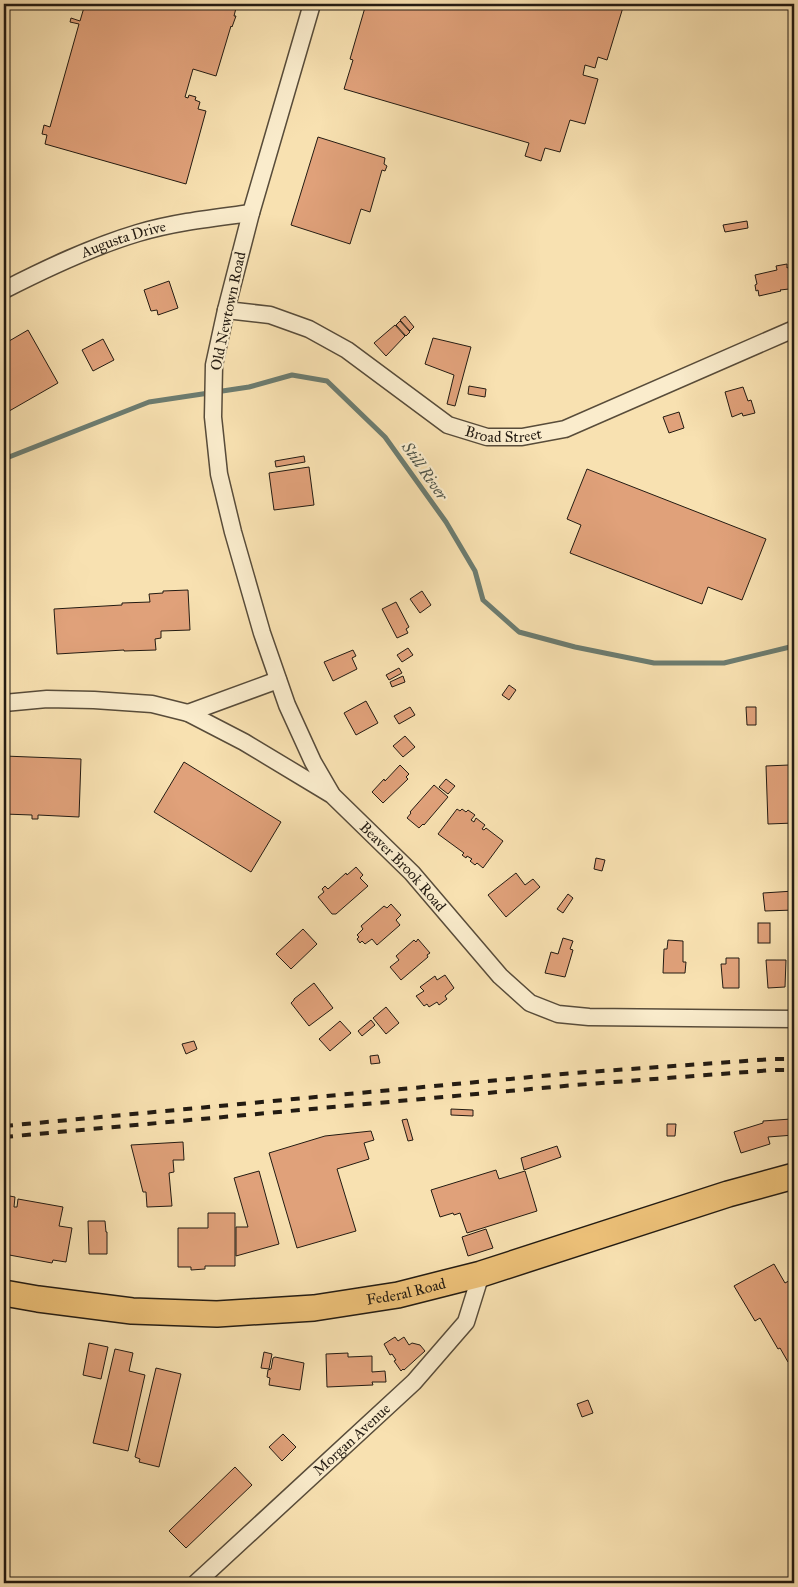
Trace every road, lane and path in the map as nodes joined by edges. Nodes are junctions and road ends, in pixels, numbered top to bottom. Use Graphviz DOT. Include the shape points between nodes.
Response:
graph roads {
  1 [pos="312,4"];
  2 [pos="251,213"];
  3 [pos="4,290"];
  4 [pos="226,310"];
  5 [pos="794,329"];
  6 [pos="278,680"];
  7 [pos="4,703"];
  8 [pos="188,713"];
  9 [pos="332,795"];
  10 [pos="794,1020"];
  11 [pos="794,1176"];
  12 [pos="481,1274"];
  13 [pos="4,1293"];
  14 [pos="196,1583"];
  1 -- 2 [label="street, Old Newtown Road"];
  2 -- 3 [label="street, Augusta Drive" via="185,222 138,233 44,269"];
  2 -- 4 [label="street, Old Newtown Road"];
  4 -- 5 [label="street, Broad Street" via="270,315 308,329 347,350 448,425 487,437 522,437 566,429"];
  4 -- 6 [label="street, Old Newtown Road" via="214,365 213,417 219,474 233,532"];
  6 -- 8 [label="street"];
  6 -- 9 [label="street, Old Newtown Road" via="313,762"];
  7 -- 8 [label="street, Beaver Brook Road" via="47,699 94,700 152,704"];
  8 -- 9 [label="street, Beaver Brook Road" via="244,742"];
  9 -- 10 [label="street, Beaver Brook Road" via="412,873 500,976 530,1003 558,1014 589,1017"];
  11 -- 12 [label="main road, Federal Road"];
  12 -- 13 [label="main road, Federal Road" via="398,1294 314,1308 217,1314 132,1311"];
  12 -- 14 [label="street, Morgan Avenue" via="466,1322 414,1382"];
}
